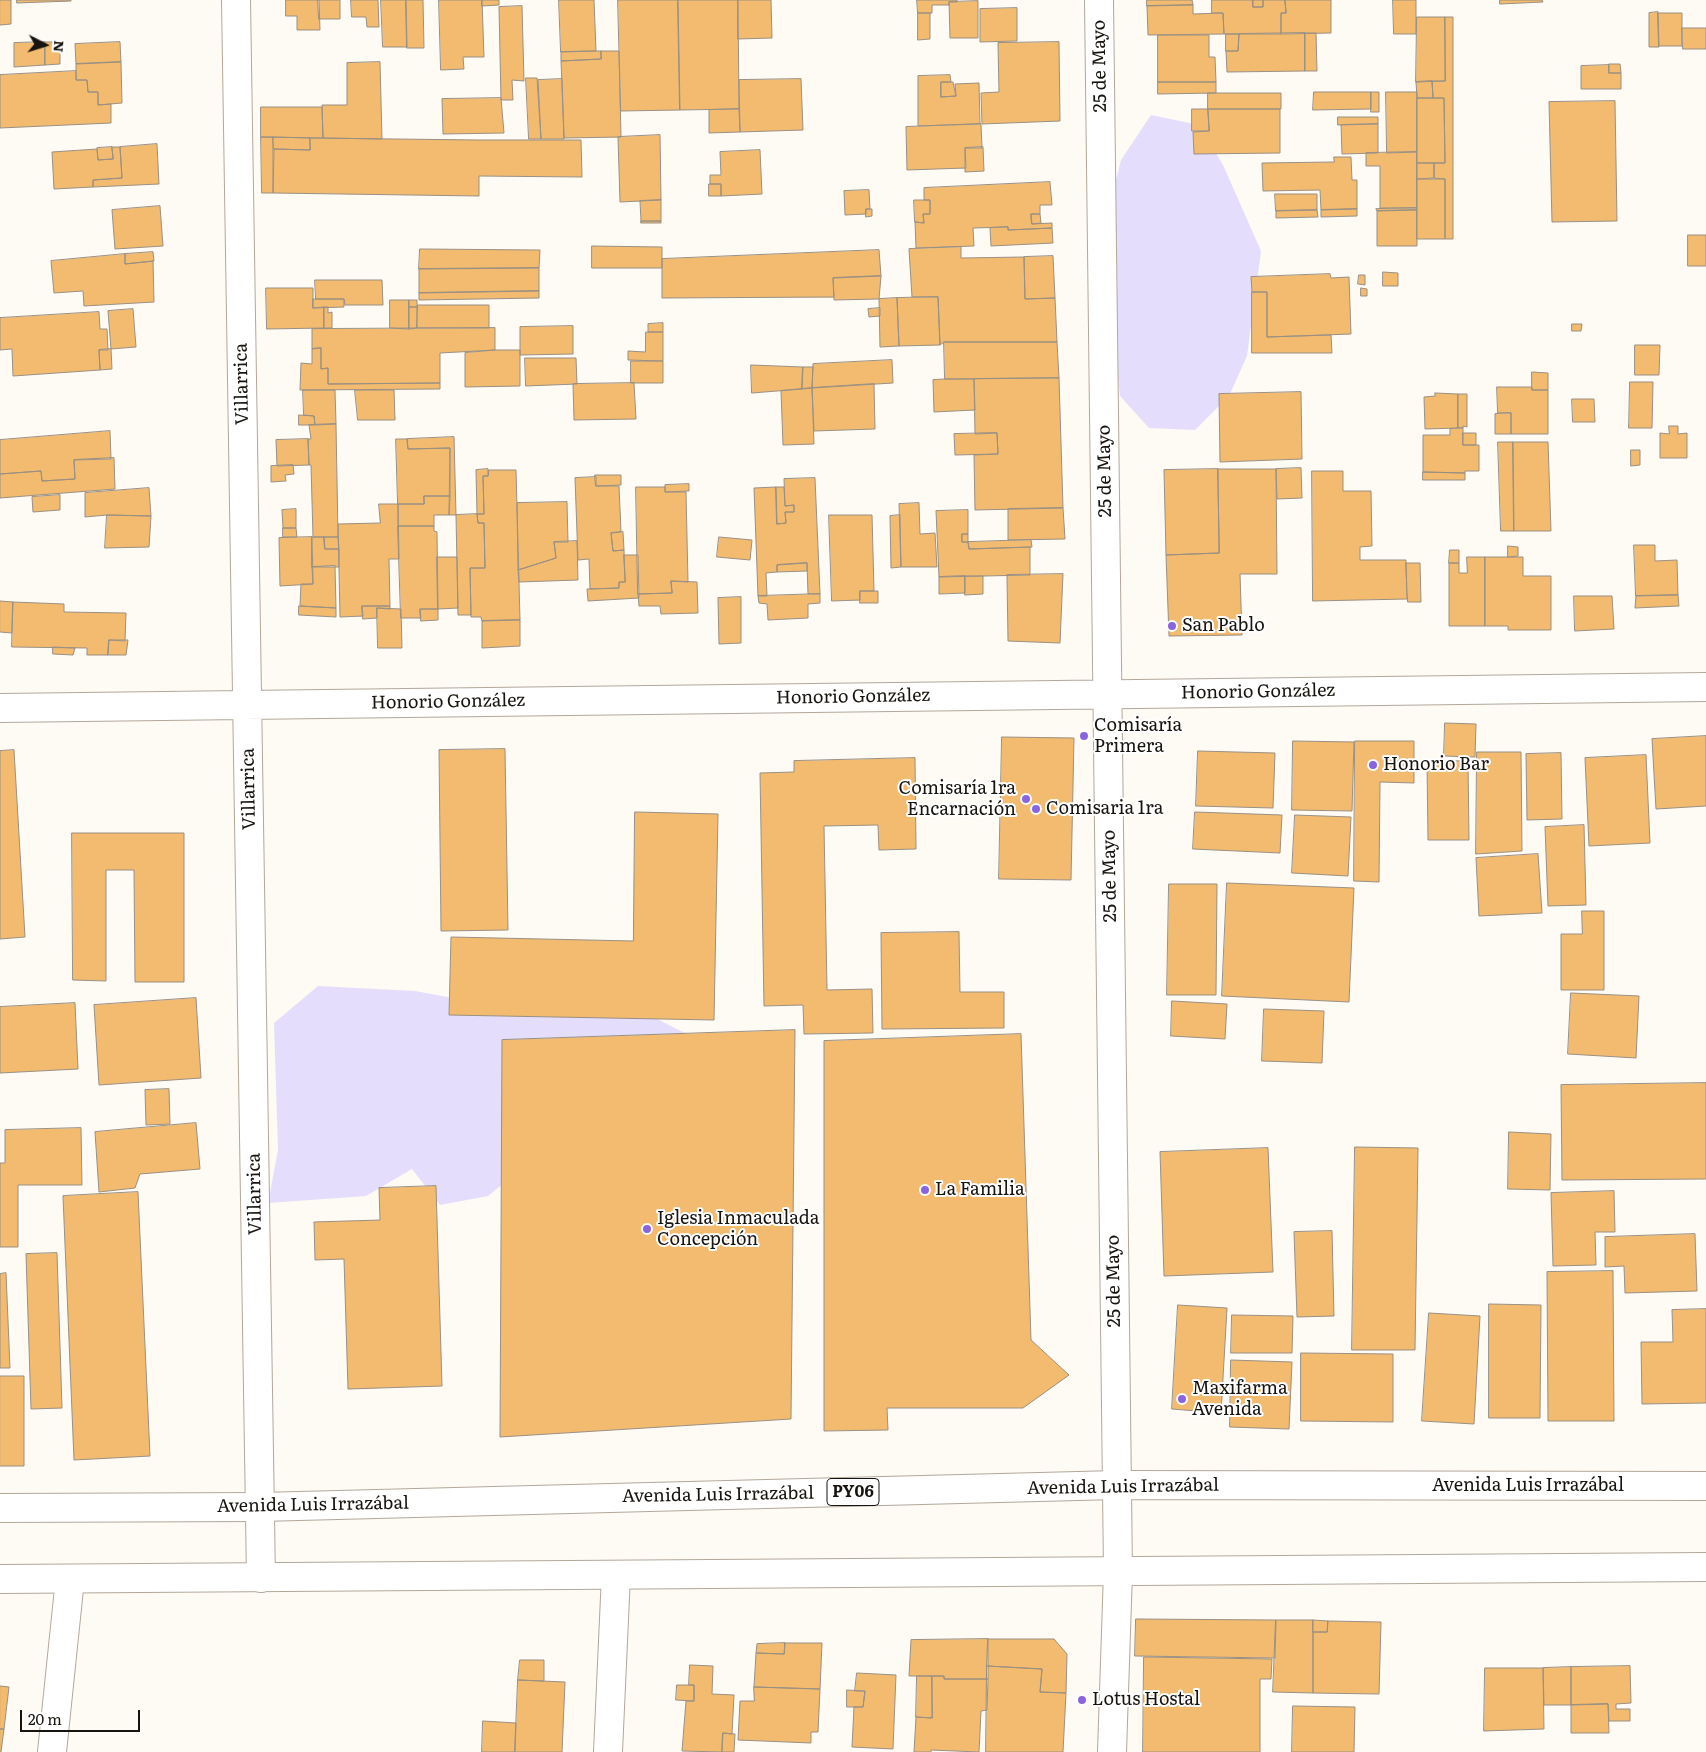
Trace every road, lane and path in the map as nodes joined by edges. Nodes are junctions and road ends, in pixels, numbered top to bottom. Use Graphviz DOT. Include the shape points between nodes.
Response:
graph roads {
  1 [pos="236,0"];
  2 [pos="1099,0"];
  3 [pos="1706,687"];
  4 [pos="1107,694"];
  5 [pos="247,705"];
  6 [pos="0,708"];
  7 [pos="1116,1485"];
  8 [pos="1706,1486"];
  9 [pos="260,1507"];
  10 [pos="0,1508"];
  11 [pos="1706,1568"];
  12 [pos="1118,1572"];
  13 [pos="616,1575"];
  14 [pos="261,1578"];
  15 [pos="0,1579"];
  16 [pos="70,1579"];
  17 [pos="52,1752"];
  18 [pos="608,1752"];
  19 [pos="1112,1752"];
  1 -- 5 [label="main road, Villarrica"];
  2 -- 4 [label="main road, 25 de Mayo"];
  3 -- 4 [label="main road, Honorio González"];
  4 -- 5 [label="main road, Honorio González"];
  4 -- 7 [label="main road, 25 de Mayo"];
  5 -- 6 [label="main road, Honorio González"];
  5 -- 9 [label="main road, Villarrica"];
  7 -- 8 [label="main road, Avenida Luis Irrazábal / PY06"];
  7 -- 9 [label="main road, Avenida Luis Irrazábal / PY06"];
  7 -- 12 [label="main road, 25 de Mayo"];
  9 -- 10 [label="main road, Avenida Luis Irrazábal / PY06"];
  9 -- 14 [label="main road, Villarrica"];
  11 -- 12 [label="main road"];
  12 -- 13 [label="main road"];
  12 -- 19 [label="main road, 25 de Mayo"];
  13 -- 14 [label="main road"];
  13 -- 18 [label="main road"];
  14 -- 16 [label="main road"];
  15 -- 16 [label="main road"];
  16 -- 17 [label="main road"];
}
